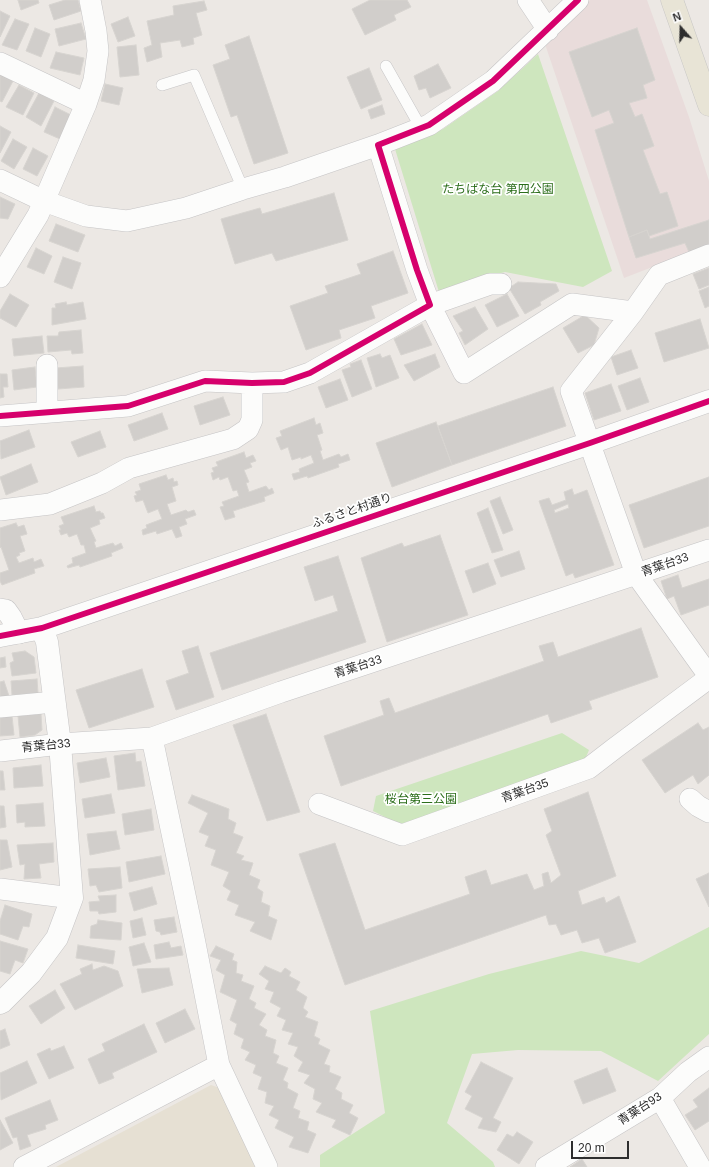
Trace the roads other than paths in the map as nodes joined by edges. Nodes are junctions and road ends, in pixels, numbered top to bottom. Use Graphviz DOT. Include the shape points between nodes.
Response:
graph roads {
  1 [pos="90,0"];
  2 [pos="528,0"];
  3 [pos="578,0"];
  4 [pos="672,0"];
  5 [pos="548,30"];
  6 [pos="0,64"];
  7 [pos="386,66"];
  8 [pos="162,85"];
  9 [pos="86,104"];
  10 [pos="709,105"];
  11 [pos="422,128"];
  12 [pos="378,145"];
  13 [pos="0,180"];
  14 [pos="243,189"];
  15 [pos="44,201"];
  16 [pos="709,255"];
  17 [pos="0,277"];
  18 [pos="501,284"];
  19 [pos="430,305"];
  20 [pos="633,312"];
  21 [pos="47,366"];
  22 [pos="252,383"];
  23 [pos="709,401"];
  24 [pos="47,412"];
  25 [pos="0,416"];
  26 [pos="590,443"];
  27 [pos="0,510"];
  28 [pos="709,550"];
  29 [pos="636,574"];
  30 [pos="0,609"];
  31 [pos="42,628"];
  32 [pos="9,635"];
  33 [pos="709,677"];
  34 [pos="54,702"];
  35 [pos="0,707"];
  36 [pos="152,738"];
  37 [pos="60,744"];
  38 [pos="0,751"];
  39 [pos="690,799"];
  40 [pos="319,804"];
  41 [pos="709,812"];
  42 [pos="0,889"];
  43 [pos="72,898"];
  44 [pos="0,1003"];
  45 [pos="709,1057"];
  46 [pos="219,1066"];
  47 [pos="660,1098"];
  48 [pos="24,1167"];
  49 [pos="267,1167"];
  50 [pos="546,1167"];
  51 [pos="700,1167"];
  1 -- 9 [label="street" via="98,51 94,80"];
  2 -- 5 [label="street"];
  3 -- 5 [label="street"];
  4 -- 10 [label="main road"];
  5 -- 11 [label="street" via="493,81"];
  6 -- 9 [label="street"];
  7 -- 11 [label="lane"];
  8 -- 14 [label="lane" via="194,75"];
  9 -- 15 [label="street"];
  11 -- 12 [label="street"];
  12 -- 14 [label="street"];
  12 -- 19 [label="street"];
  13 -- 15 [label="street"];
  14 -- 15 [label="street" via="186,208 127,221 86,216"];
  15 -- 17 [label="street"];
  16 -- 20 [label="street" via="658,275"];
  18 -- 19 [label="street" via="490,284"];
  19 -- 20 [label="street" via="464,373 572,304"];
  19 -- 22 [label="street" via="310,373 284,382"];
  20 -- 26 [label="street" via="571,391"];
  21 -- 24 [label="street"];
  22 -- 24 [label="street" via="205,382 128,406"];
  22 -- 27 [label="street" via="252,420 248,429 233,439 129,468 102,483 50,504"];
  23 -- 26 [label="street, ふるさと村通り"];
  24 -- 25 [label="street"];
  26 -- 29 [label="street"];
  26 -- 31 [label="street, ふるさと村通り"];
  28 -- 29 [label="street, 青葉台33"];
  29 -- 33 [label="street"];
  29 -- 36 [label="street, 青葉台33" via="284,701"];
  30 -- 32 [label="street" via="6,610 11,617"];
  31 -- 32 [label="street, ふるさと村通り"];
  31 -- 34 [label="street" via="47,642"];
  33 -- 40 [label="street, 青葉台35" via="589,768 402,835"];
  34 -- 35 [label="street"];
  34 -- 37 [label="street"];
  36 -- 37 [label="street, 青葉台33"];
  36 -- 46 [label="street"];
  37 -- 38 [label="street, 青葉台33"];
  37 -- 43 [label="street"];
  39 -- 41 [label="street"];
  42 -- 43 [label="street"];
  43 -- 44 [label="street" via="57,938 31,973"];
  45 -- 47 [label="street, 青葉台93"];
  46 -- 48 [label="street"];
  46 -- 49 [label="street"];
  47 -- 50 [label="street, 青葉台93"];
  47 -- 51 [label="street"];
}
